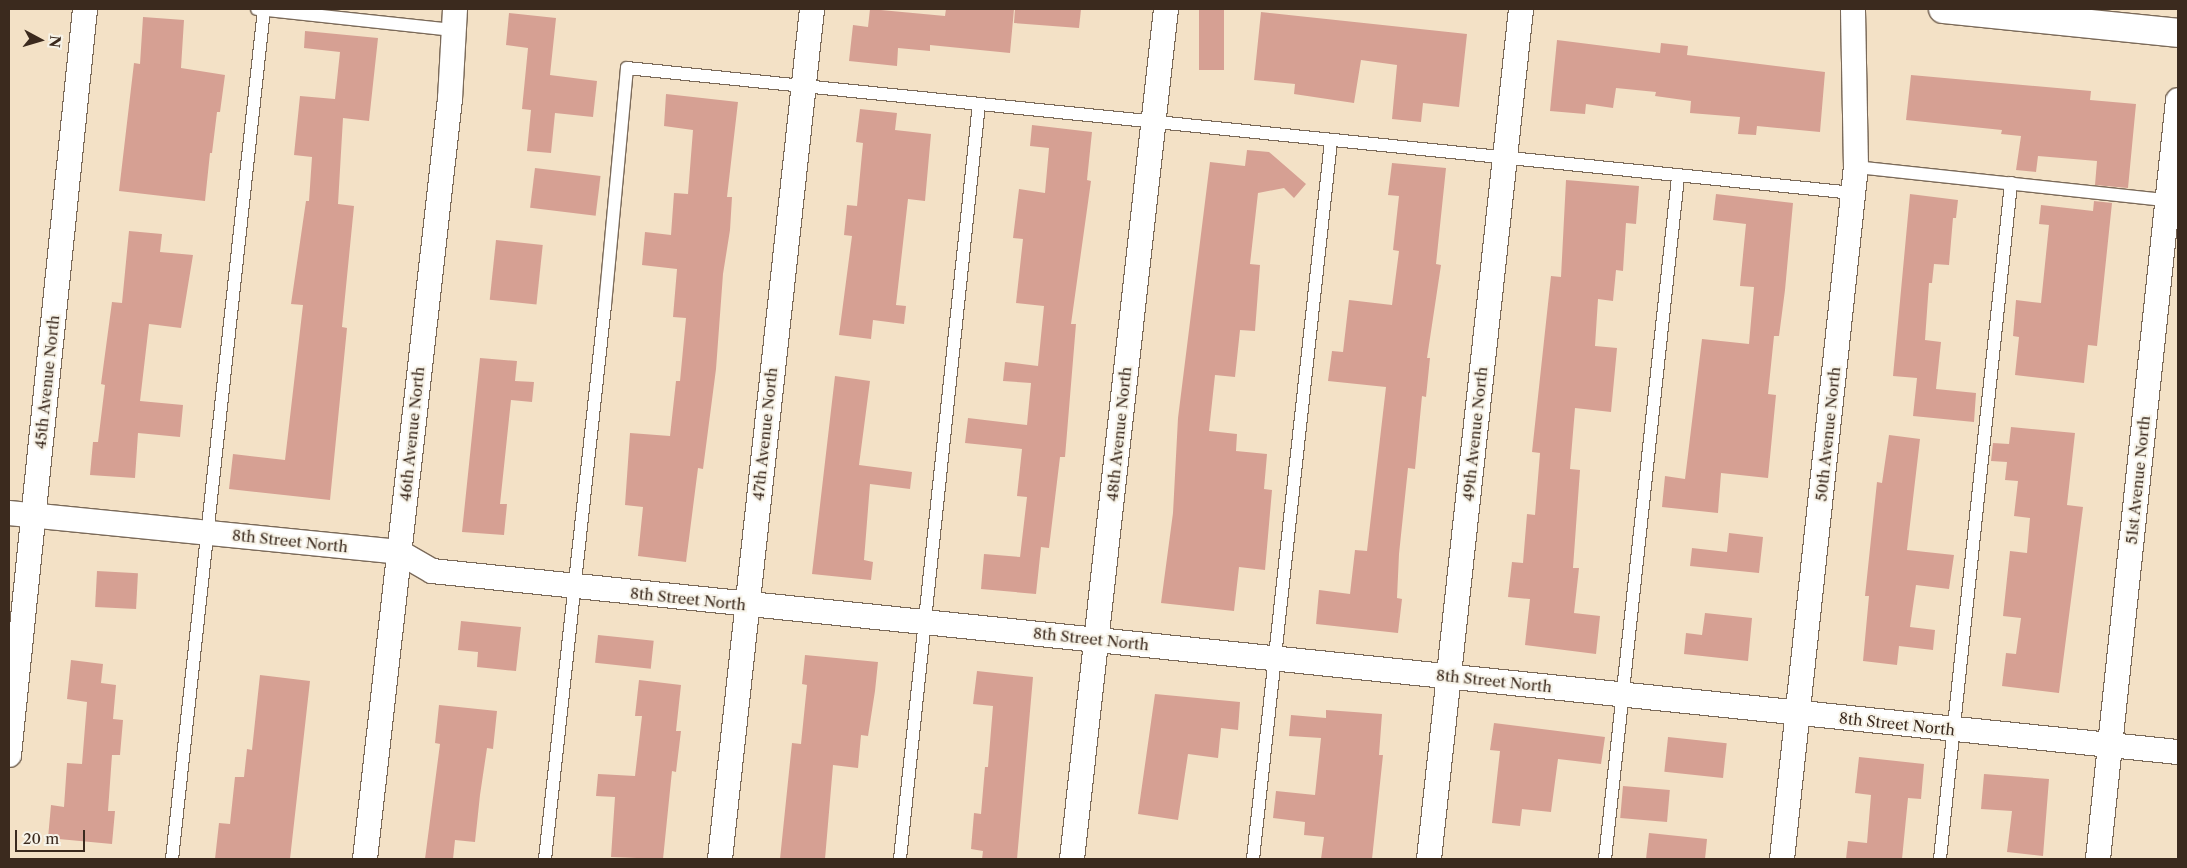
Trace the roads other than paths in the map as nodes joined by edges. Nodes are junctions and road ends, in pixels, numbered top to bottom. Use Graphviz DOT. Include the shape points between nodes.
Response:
graph roads {
  1 [pos="84,9"];
  2 [pos="260,9"];
  3 [pos="812,9"];
  4 [pos="1166,9"];
  5 [pos="1521,9"];
  6 [pos="1853,9"];
  7 [pos="1942,9"];
  8 [pos="454,19"];
  9 [pos="2178,33"];
  10 [pos="803,85"];
  11 [pos="2178,100"];
  12 [pos="979,104"];
  13 [pos="1154,123"];
  14 [pos="1331,141"];
  15 [pos="1505,158"];
  16 [pos="1856,167"];
  17 [pos="1678,177"];
  18 [pos="2011,183"];
  19 [pos="1854,193"];
  20 [pos="2173,201"];
  21 [pos="9,513"];
  22 [pos="33,516"];
  23 [pos="207,533"];
  24 [pos="399,552"];
  25 [pos="573,587"];
  26 [pos="747,606"];
  27 [pos="924,624"];
  28 [pos="1096,639"];
  29 [pos="1274,658"];
  30 [pos="1449,676"];
  31 [pos="1623,696"];
  32 [pos="1798,714"];
  33 [pos="1954,731"];
  34 [pos="2110,745"];
  35 [pos="2178,752"];
  36 [pos="9,755"];
  37 [pos="172,859"];
  38 [pos="365,859"];
  39 [pos="545,859"];
  40 [pos="720,859"];
  41 [pos="900,859"];
  42 [pos="1072,859"];
  43 [pos="1253,859"];
  44 [pos="1429,859"];
  45 [pos="1605,859"];
  46 [pos="1782,859"];
  47 [pos="1940,859"];
  48 [pos="2098,859"];
  1 -- 22 [label="street, 45th Avenue North"];
  2 -- 8 [label="lane"];
  2 -- 23 [label="lane"];
  3 -- 10 [label="street, 47th Avenue North"];
  4 -- 13 [label="street, 48th Avenue North"];
  5 -- 15 [label="street, 49th Avenue North"];
  6 -- 16 [label="street, 50th Avenue North"];
  7 -- 9 [label="main road"];
  8 -- 24 [label="street, 46th Avenue North" via="449,108"];
  10 -- 12 [label="lane"];
  10 -- 25 [label="lane" via="627,68 605,305"];
  10 -- 26 [label="street, 47th Avenue North"];
  11 -- 20 [label="street, 51st Avenue North"];
  12 -- 13 [label="lane"];
  12 -- 27 [label="lane"];
  13 -- 14 [label="lane"];
  13 -- 28 [label="street, 48th Avenue North"];
  14 -- 15 [label="lane"];
  14 -- 29 [label="lane"];
  15 -- 17 [label="lane"];
  15 -- 30 [label="street, 49th Avenue North"];
  16 -- 18 [label="lane"];
  16 -- 19 [label="street, 50th Avenue North"];
  17 -- 19 [label="lane"];
  17 -- 31 [label="lane"];
  18 -- 20 [label="lane"];
  18 -- 33 [label="lane"];
  19 -- 32 [label="street, 50th Avenue North"];
  20 -- 34 [label="street, 51st Avenue North"];
  21 -- 22 [label="street, 8th Street North"];
  22 -- 23 [label="street, 8th Street North"];
  22 -- 36 [label="street, 45th Avenue North"];
  23 -- 24 [label="street, 8th Street North"];
  23 -- 37 [label="lane"];
  24 -- 25 [label="street, 8th Street North" via="432,571"];
  24 -- 38 [label="street, 46th Avenue North"];
  25 -- 26 [label="street, 8th Street North"];
  25 -- 39 [label="lane"];
  26 -- 27 [label="street, 8th Street North"];
  26 -- 40 [label="street, 47th Avenue North"];
  27 -- 28 [label="street, 8th Street North"];
  27 -- 41 [label="lane"];
  28 -- 29 [label="street, 8th Street North"];
  28 -- 42 [label="street, 48th Avenue North"];
  29 -- 30 [label="street, 8th Street North"];
  29 -- 43 [label="lane"];
  30 -- 31 [label="street, 8th Street North"];
  30 -- 44 [label="street, 49th Avenue North"];
  31 -- 32 [label="street, 8th Street North"];
  31 -- 45 [label="lane"];
  32 -- 33 [label="street, 8th Street North"];
  32 -- 46 [label="street, 50th Avenue North"];
  33 -- 34 [label="street, 8th Street North"];
  33 -- 47 [label="lane"];
  34 -- 35 [label="street, 8th Street North"];
  34 -- 48 [label="street, 51st Avenue North"];
}
